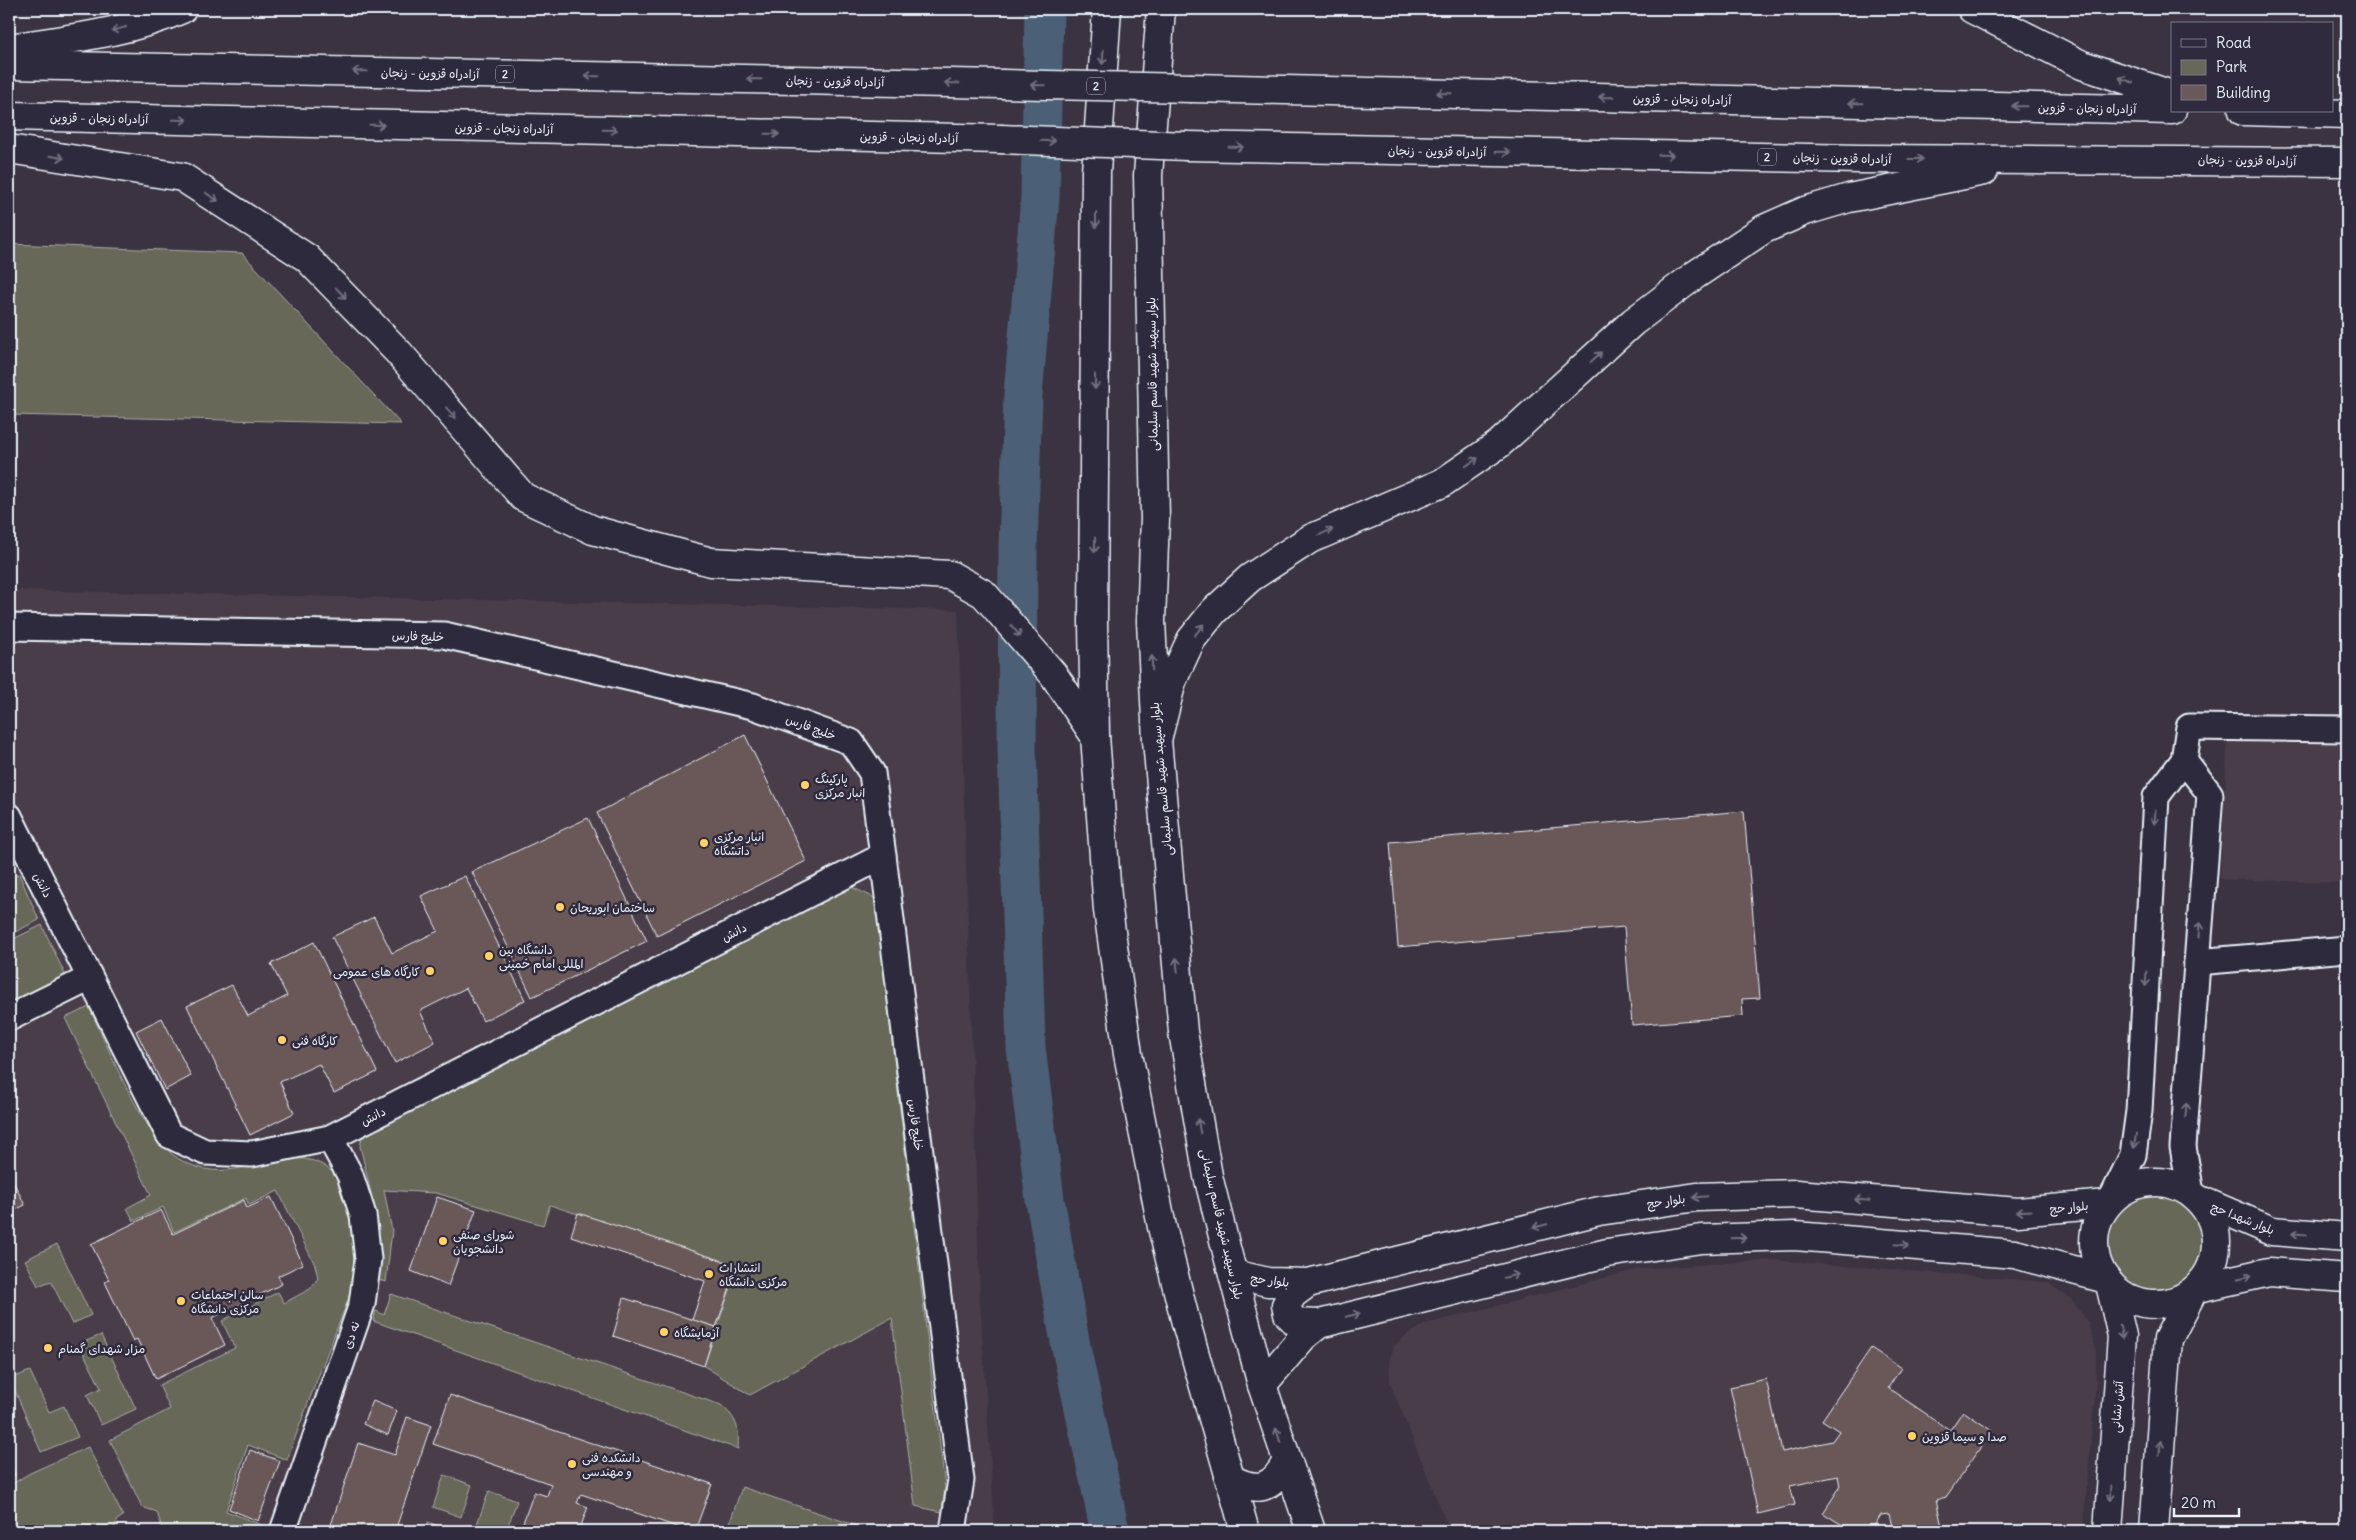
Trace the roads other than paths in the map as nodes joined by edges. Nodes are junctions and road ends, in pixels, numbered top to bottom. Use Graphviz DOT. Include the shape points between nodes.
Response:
graph roads {
  1 [pos="182,9"];
  2 [pos="1107,9"];
  3 [pos="1161,9"];
  4 [pos="1972,9"];
  5 [pos="9,48"];
  6 [pos="9,65"];
  7 [pos="1192,88"];
  8 [pos="2171,96"];
  9 [pos="2171,110"];
  10 [pos="2278,112"];
  11 [pos="2347,114"];
  12 [pos="9,116"];
  13 [pos="1187,146"];
  14 [pos="9,149"];
  15 [pos="2044,159"];
  16 [pos="2347,162"];
  17 [pos="9,627"];
  18 [pos="2347,729"];
  19 [pos="1095,736"];
  20 [pos="1157,740"];
  21 [pos="2184,760"];
  22 [pos="9,816"];
  23 [pos="883,856"];
  24 [pos="2347,948"];
  25 [pos="2197,962"];
  26 [pos="90,978"];
  27 [pos="9,1018"];
  28 [pos="330,1138"];
  29 [pos="2196,1196"];
  30 [pos="2110,1201"];
  31 [pos="2347,1237"];
  32 [pos="1233,1274"];
  33 [pos="2347,1278"];
  34 [pos="2108,1282"];
  35 [pos="1308,1283"];
  36 [pos="2195,1290"];
  37 [pos="1319,1324"];
  38 [pos="1262,1385"];
  39 [pos="1287,1461"];
  40 [pos="1229,1478"];
  41 [pos="283,1531"];
  42 [pos="953,1531"];
  43 [pos="1245,1531"];
  44 [pos="1311,1531"];
  45 [pos="2108,1531"];
  46 [pos="2154,1531"];
  1 -- 5 [label="main road, one-way" via="98,35"];
  2 -- 19 [label="main road, one-way" via="1096,172"];
  20 -- 3 [label="main road, بلوار سپهبد شهید قاسم سلیمانی, one-way" via="1151,620 1155,519 1148,175"];
  8 -- 4 [label="main road, one-way" via="2082,65"];
  7 -- 6 [label="main road, آزادراه قزوین - زنجان / 2, one-way, bridge"];
  9 -- 7 [label="main road, آزادراه زنجان - قزوین / 2, one-way"];
  10 -- 11 [label="main road"];
  12 -- 13 [label="main road, آزادراه زنجان - قزوین / 2, one-way, bridge"];
  13 -- 15 [label="main road, آزادراه قزوین - زنجان / 2, one-way" via="1860,159"];
  14 -- 19 [label="main road, one-way" via="182,177 307,258 399,353 524,497 593,530 711,562 950,575 984,594 1053,674"];
  15 -- 16 [label="main road, آزادراه قزوین - زنجان / 2"];
  20 -- 15 [label="main road, one-way" via="1172,681 1191,640 1214,611 1250,578 1310,539 1442,482 1499,444 1633,322 1764,229 1805,211 1849,198"];
  17 -- 23 [label="street, خلیج فارس" via="444,635 753,706 851,742 872,773"];
  18 -- 21 [label="street" via="2189,727"];
  19 -- 40 [label="main road" via="1116,979 1142,1136 1186,1324"];
  32 -- 20 [label="main road, بلوار سپهبد شهید قاسم سلیمانی, one-way" via="1208,1176 1183,1032"];
  25 -- 21 [label="street, one-way" via="2210,794"];
  21 -- 30 [label="street, one-way" via="2156,797 2139,1112 2133,1155"];
  22 -- 26 [label="street, دانش"];
  23 -- 28 [label="street, دانش"];
  23 -- 42 [label="street, خلیج فارس" via="961,1480"];
  24 -- 25 [label="street"];
  29 -- 25 [label="street, one-way" via="2183,1147"];
  26 -- 27 [label="street"];
  26 -- 28 [label="street, دانش" via="169,1135 205,1152 252,1154"];
  28 -- 41 [label="street, نه دی" via="350,1175 363,1215 368,1259 362,1304"];
  29 -- 30 [label="main road" via="2172,1184 2151,1181 2130,1186"];
  31 -- 29 [label="main road, بلوار شهدا حج, one-way" via="2272,1232"];
  29 -- 36 [label="main road" via="2213,1220 2217,1244 2212,1268"];
  30 -- 34 [label="main road" via="2097,1222 2094,1241 2096,1261"];
  30 -- 35 [label="main road, بلوار حج, one-way" via="2018,1212 1796,1194 1697,1197 1599,1211"];
  32 -- 35 [label="main road, بلوار حج" via="1268,1282"];
  32 -- 38 [label="main road, بلوار سپهبد شهید قاسم سلیمانی"];
  36 -- 33 [label="main road, one-way" via="2269,1272"];
  34 -- 36 [label="main road" via="2128,1298 2149,1304 2171,1302"];
  37 -- 34 [label="main road, one-way" via="1607,1253 1701,1239 1795,1236 2015,1254"];
  34 -- 45 [label="main road, آتش نشانی, one-way" via="2122,1336"];
  35 -- 37 [label="main road" via="1293,1294 1286,1305 1288,1314 1297,1323"];
  46 -- 36 [label="main road, one-way" via="2168,1339"];
  37 -- 38 [label="main road" via="1303,1337"];
  39 -- 38 [label="main road, بلوار سپهبد شهید قاسم سلیمانی, one-way"];
  39 -- 40 [label="main road" via="1270,1484 1257,1488"];
  39 -- 44 [label="main road, بلوار سپهبد شهید قاسم سلیمانی"];
  40 -- 43 [label="main road"];
}
